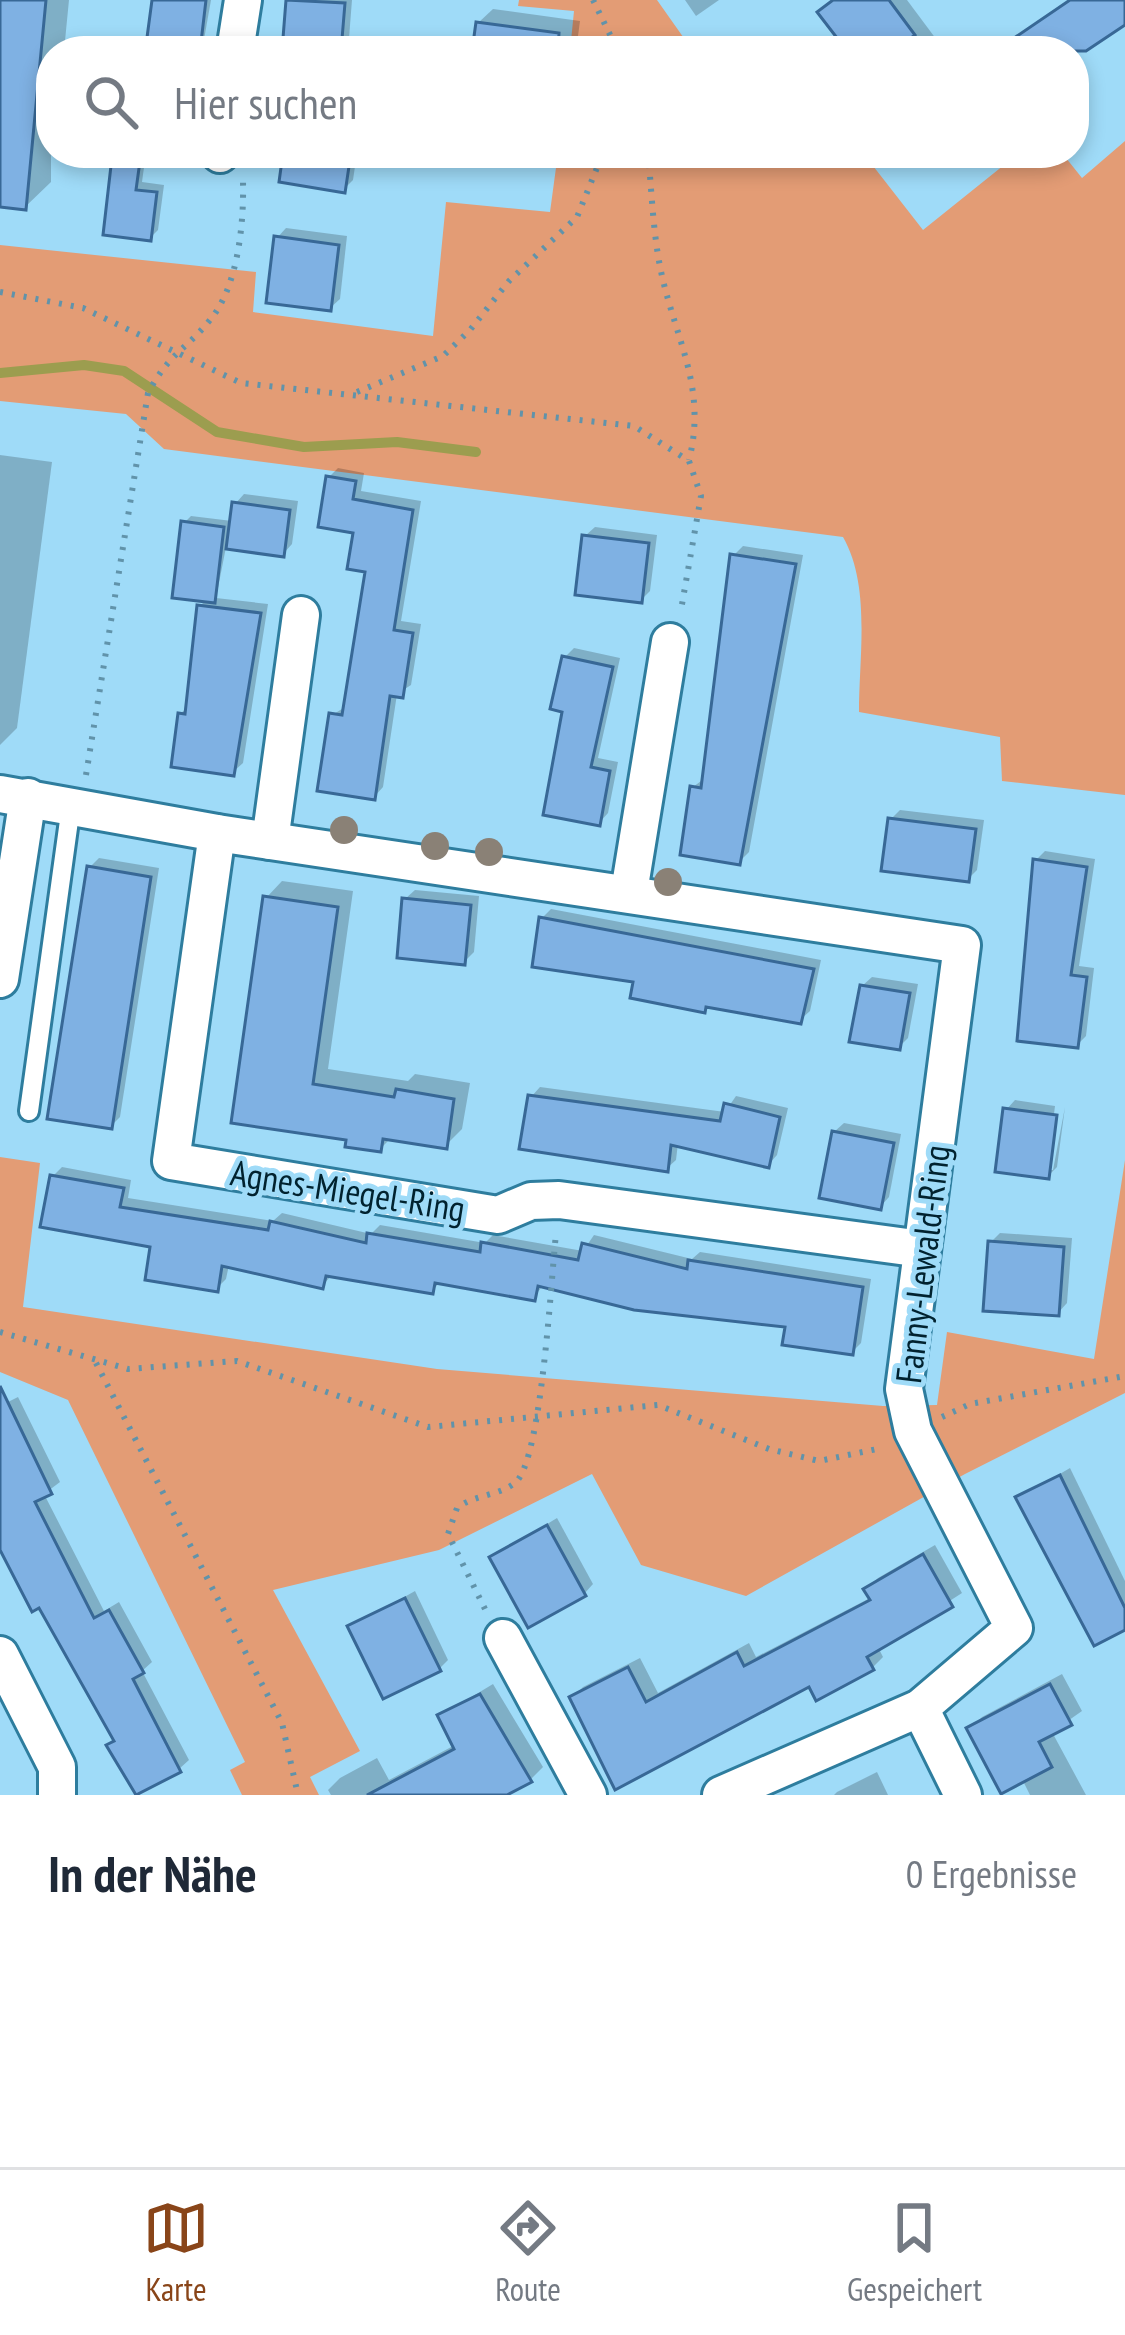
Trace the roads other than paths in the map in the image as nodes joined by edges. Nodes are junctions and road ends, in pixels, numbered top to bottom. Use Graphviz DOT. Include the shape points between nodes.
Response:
graph roads {
  1 [pos="243,0"];
  2 [pos="237,36"];
  3 [pos="301,615"];
  4 [pos="670,642"];
  5 [pos="14,795"];
  6 [pos="75,807"];
  7 [pos="217,833"];
  8 [pos="270,841"];
  9 [pos="629,892"];
  10 [pos="0,979"];
  11 [pos="28,1111"];
  12 [pos="922,1249"];
  13 [pos="503,1637"];
  14 [pos="0,1655"];
  15 [pos="920,1708"];
  16 [pos="57,1795"];
  17 [pos="589,1795"];
  18 [pos="721,1795"];
  19 [pos="962,1795"];
  1 -- 2 [label="street"];
  3 -- 8 [label="street"];
  4 -- 9 [label="street"];
  5 -- 6 [label="street, Fanny-Lewald-Ring"];
  5 -- 10 [label="street, Fanny-Lewald-Ring"];
  6 -- 7 [label="street, Fanny-Lewald-Ring"];
  6 -- 11 [label="lane"];
  7 -- 8 [label="street, Fanny-Lewald-Ring"];
  7 -- 12 [label="street, Agnes-Miegel-Ring" via="171,1161 497,1215 559,1200"];
  8 -- 9 [label="street, Fanny-Lewald-Ring"];
  9 -- 12 [label="street, Fanny-Lewald-Ring" via="962,945"];
  12 -- 15 [label="street, Fanny-Lewald-Ring" via="904,1389 914,1431 1014,1628"];
  13 -- 17 [label="street"];
  14 -- 16 [label="street" via="57,1767"];
  15 -- 18 [label="street, Fanny-Lewald-Ring"];
  15 -- 19 [label="street"];
}
